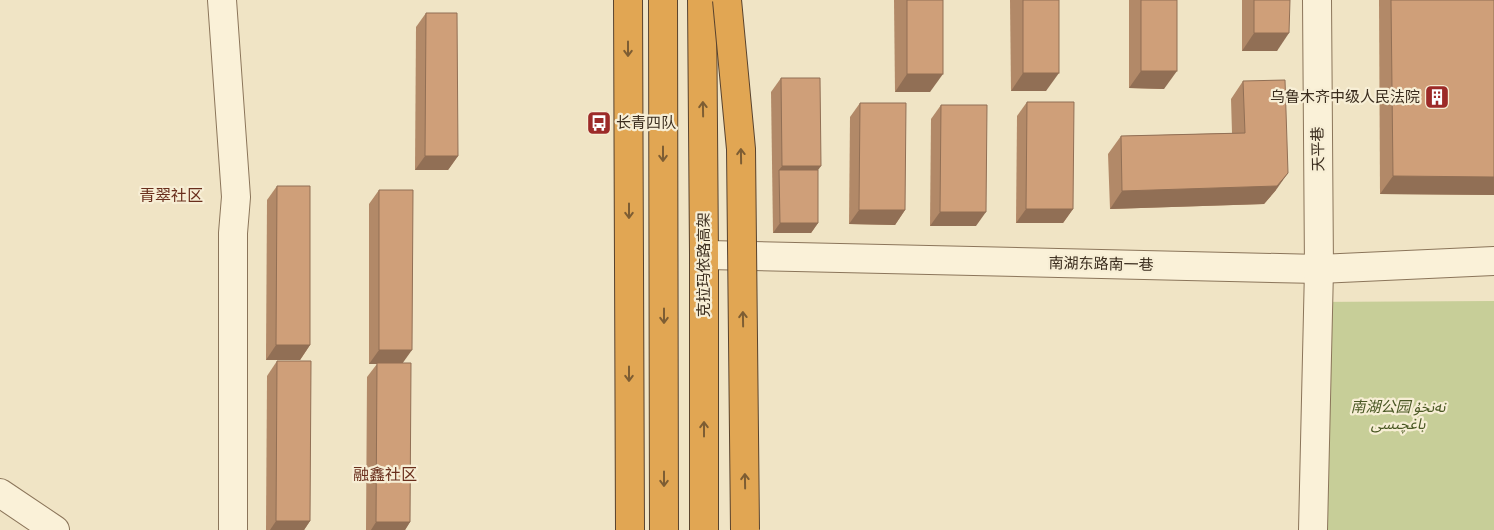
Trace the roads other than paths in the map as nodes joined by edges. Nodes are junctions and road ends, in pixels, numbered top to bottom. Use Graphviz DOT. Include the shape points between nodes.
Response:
graph roads {
  1 [pos="222,0"];
  2 [pos="628,0"];
  3 [pos="663,0"];
  4 [pos="702,0"];
  5 [pos="727,0"];
  6 [pos="1317,0"];
  7 [pos="708,256"];
  8 [pos="1494,262"];
  9 [pos="1319,268"];
  10 [pos="0,493"];
  11 [pos="55,530"];
  12 [pos="234,530"];
  13 [pos="630,530"];
  14 [pos="664,530"];
  15 [pos="704,530"];
  16 [pos="745,530"];
  17 [pos="1313,530"];
  1 -- 12 [label="street" via="236,197 233,232"];
  2 -- 13 [label="highway, one-way"];
  3 -- 14 [label="highway, one-way"];
  15 -- 4 [label="highway, 克拉玛依路高架, one-way"];
  16 -- 5 [label="highway, one-way, bridge" via="741,148"];
  6 -- 9 [label="street, 天平巷"];
  7 -- 9 [label="street, 南湖东路南一巷"];
  8 -- 9 [label="street, 南湖东路南一巷"];
  9 -- 17 [label="street, 天平巷"];
  10 -- 11 [label="street"];
}
